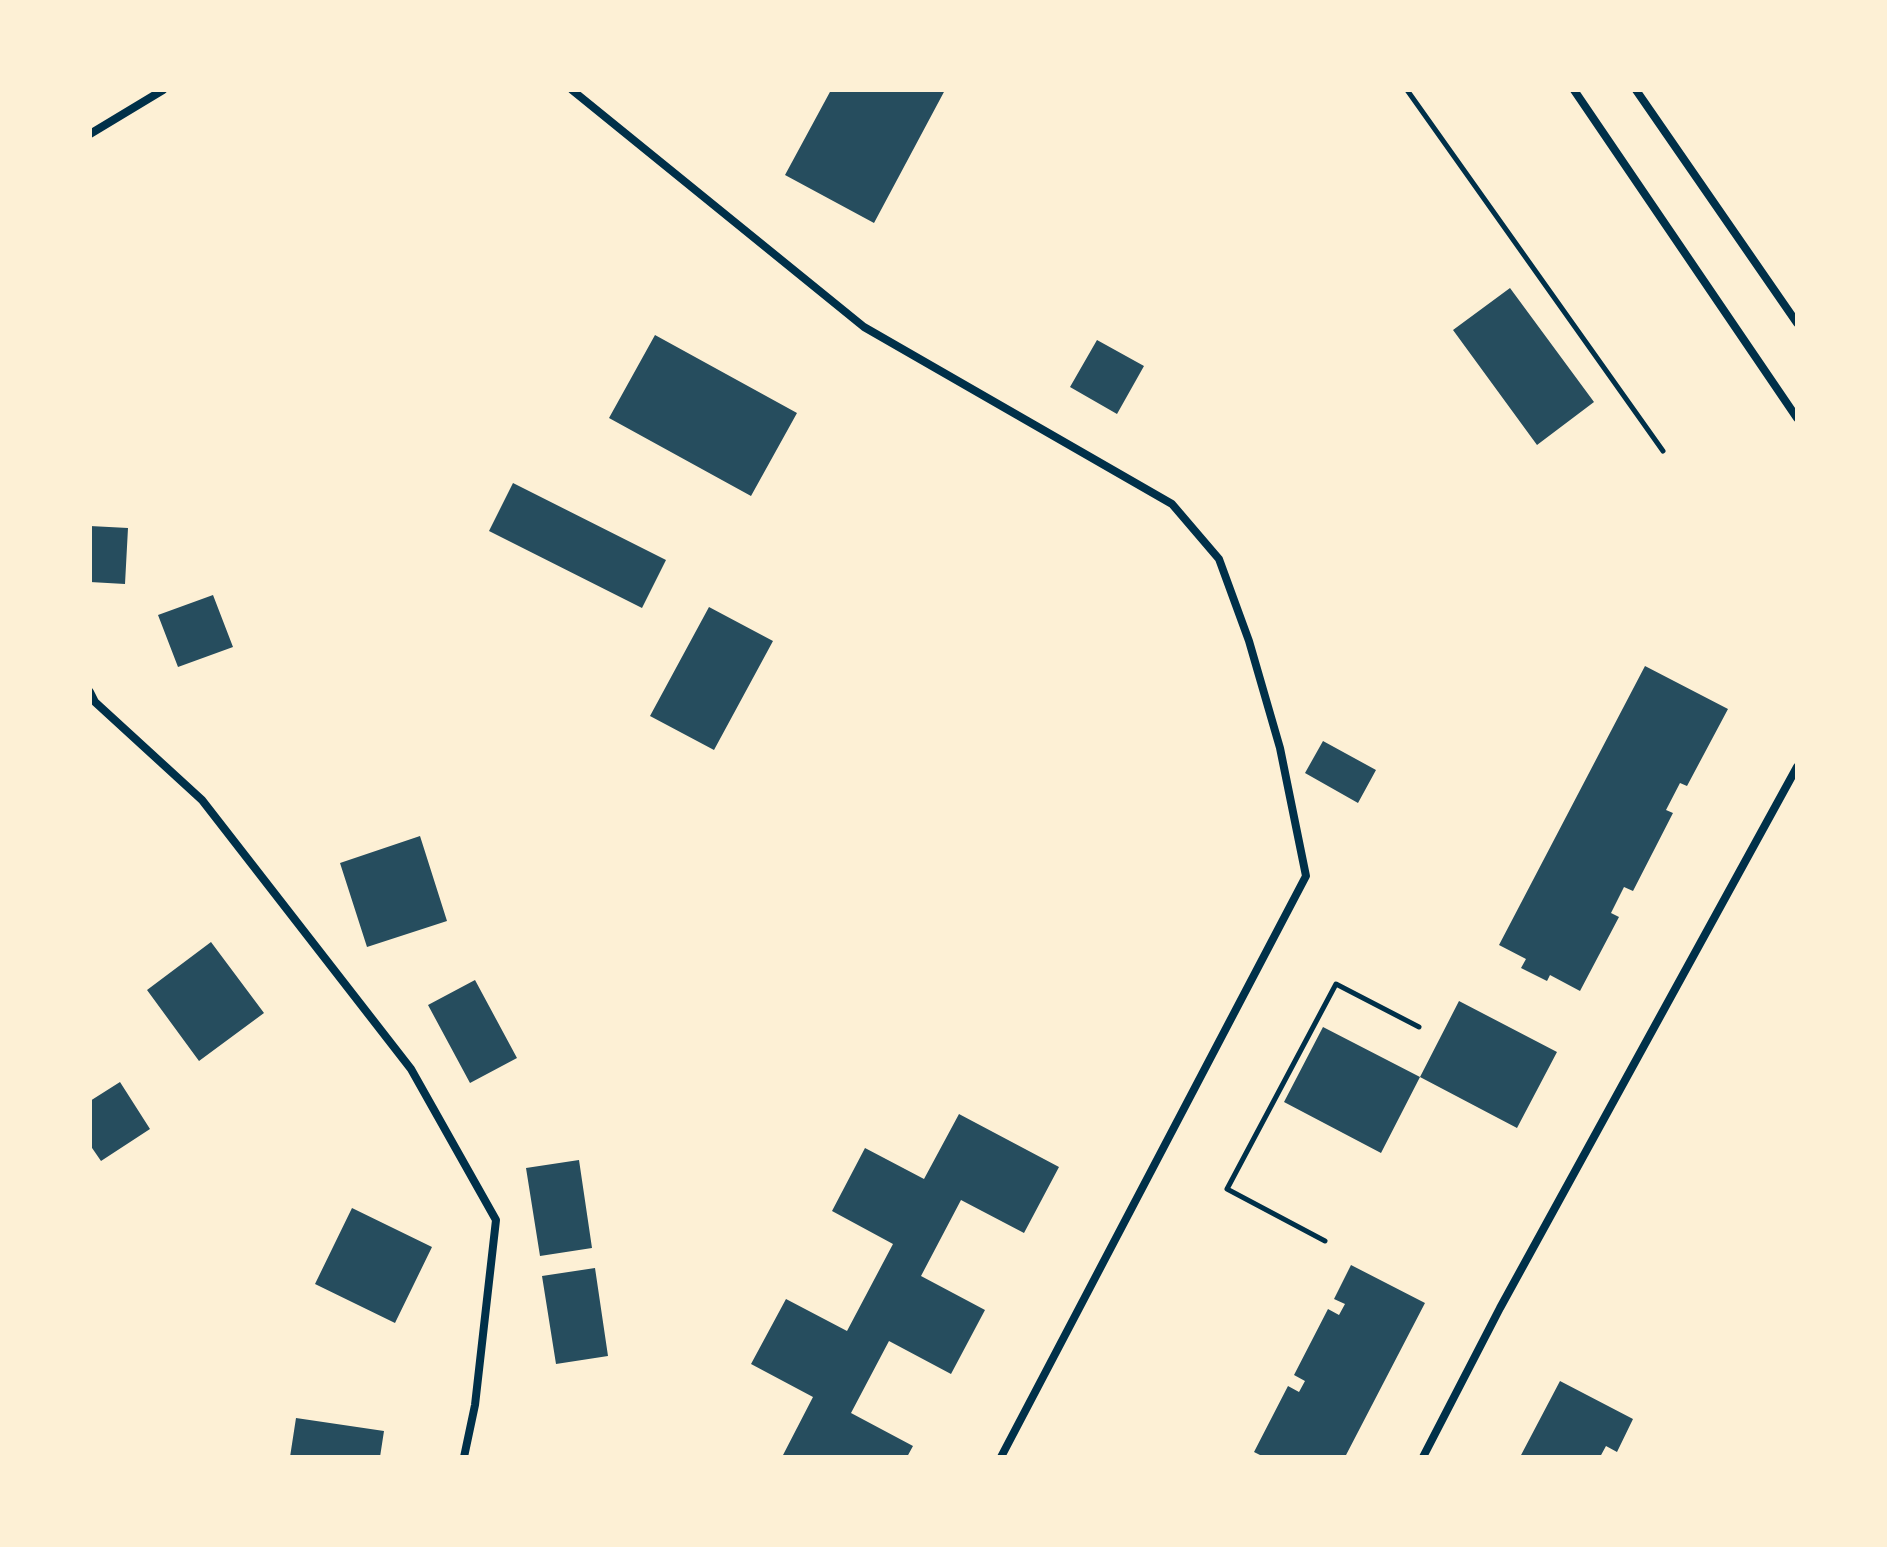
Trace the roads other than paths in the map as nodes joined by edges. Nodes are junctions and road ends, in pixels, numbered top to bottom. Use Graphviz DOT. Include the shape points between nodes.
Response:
graph roads {
  1 [pos="163,90"];
  2 [pos="572,90"];
  3 [pos="1574,90"];
  4 [pos="1636,90"];
  5 [pos="90,134"];
  6 [pos="1797,323"];
  7 [pos="1797,418"];
  8 [pos="90,692"];
  9 [pos="1797,767"];
  10 [pos="464,1457"];
  11 [pos="1001,1457"];
  12 [pos="1423,1457"];
  1 -- 5 [label="street"];
  2 -- 11 [label="street" via="864,327 1172,504 1219,559 1249,641 1280,748 1306,876"];
  3 -- 7 [label="street"];
  4 -- 6 [label="street"];
  8 -- 10 [label="street" via="202,800 401,1057 496,1220"];
  9 -- 12 [label="street"];
}
